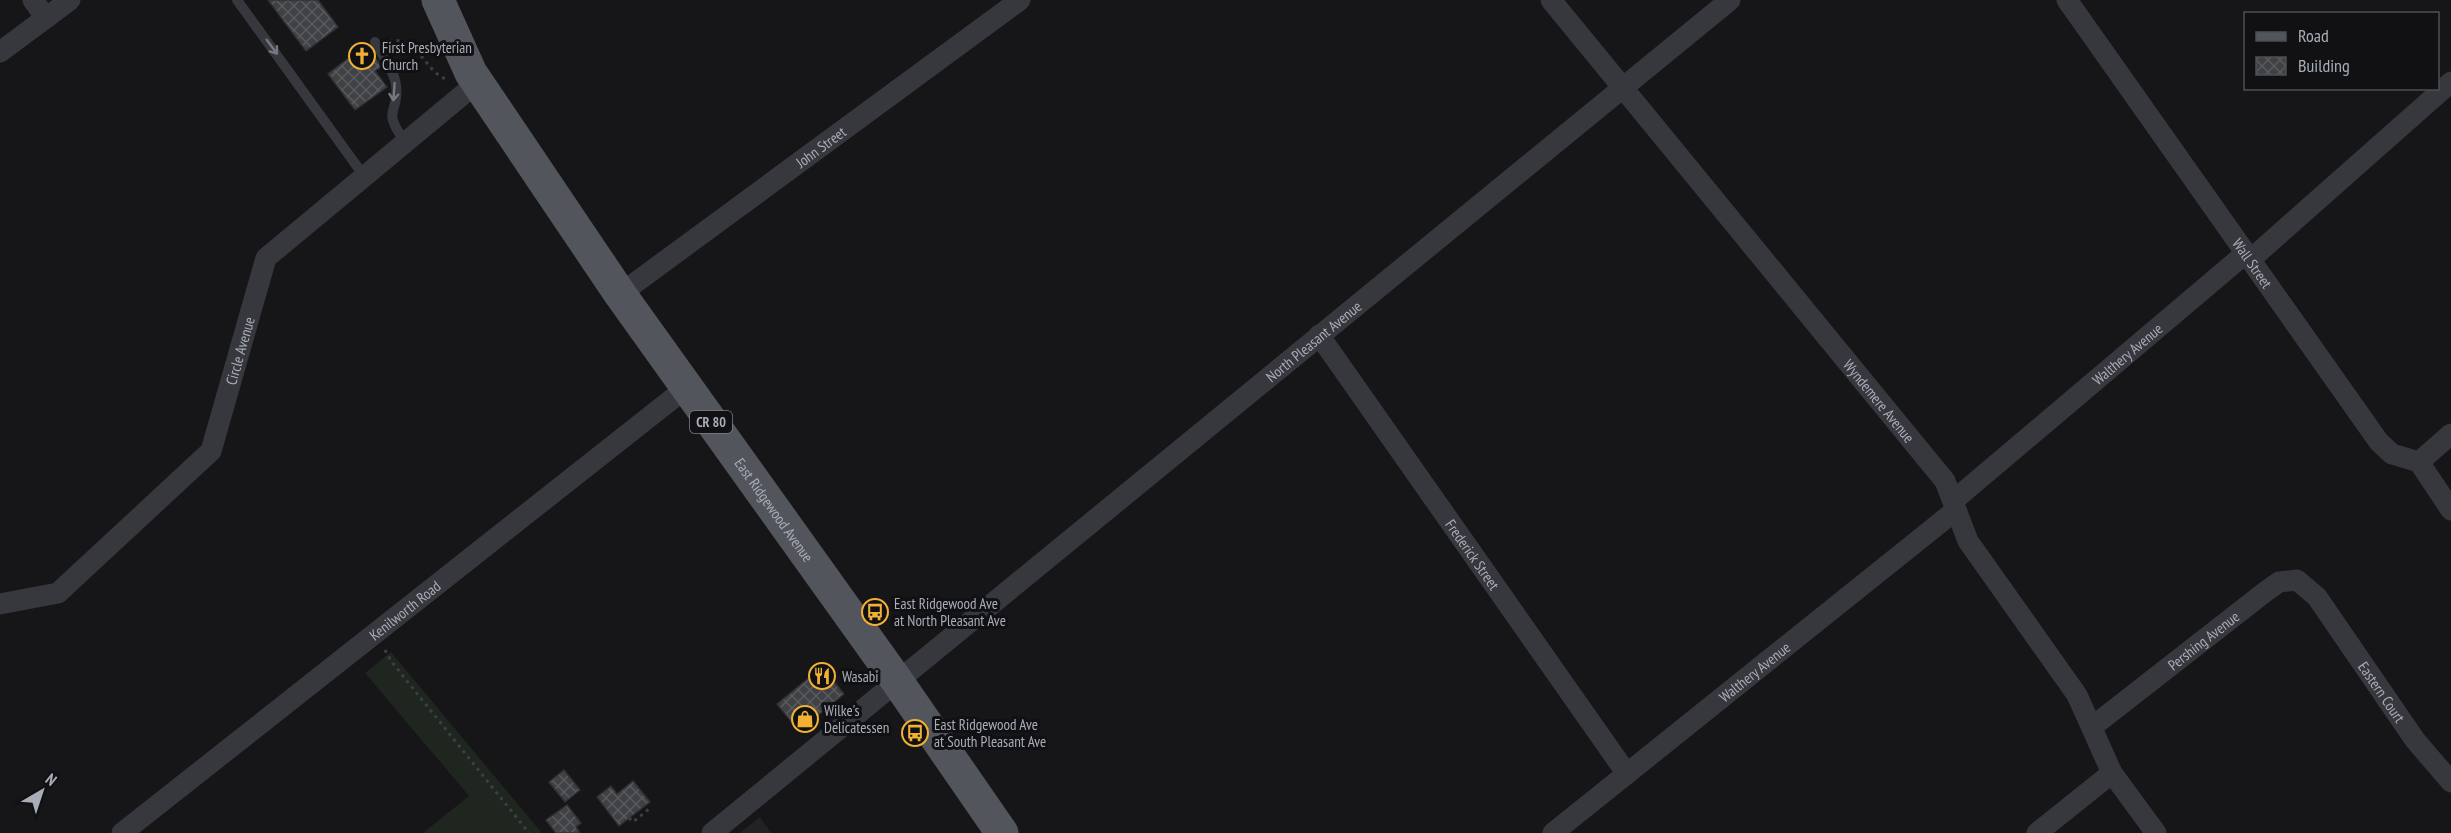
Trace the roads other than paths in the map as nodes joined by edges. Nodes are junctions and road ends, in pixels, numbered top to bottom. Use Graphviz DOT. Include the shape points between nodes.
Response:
graph roads {
  1 [pos="33,0"];
  2 [pos="70,0"];
  3 [pos="237,0"];
  4 [pos="1020,0"];
  5 [pos="1551,0"];
  6 [pos="1730,0"];
  7 [pos="2067,0"];
  8 [pos="442,2"];
  9 [pos="46,18"];
  10 [pos="375,42"];
  11 [pos="0,52"];
  12 [pos="466,82"];
  13 [pos="2451,82"];
  14 [pos="1622,87"];
  15 [pos="405,142"];
  16 [pos="364,176"];
  17 [pos="2248,256"];
  18 [pos="620,294"];
  19 [pos="1319,334"];
  20 [pos="686,388"];
  21 [pos="2451,435"];
  22 [pos="2419,462"];
  23 [pos="1954,506"];
  24 [pos="2451,510"];
  25 [pos="2318,597"];
  26 [pos="0,604"];
  27 [pos="897,681"];
  28 [pos="2092,727"];
  29 [pos="2112,773"];
  30 [pos="1627,774"];
  31 [pos="2451,782"];
  32 [pos="122,833"];
  33 [pos="712,833"];
  34 [pos="1002,833"];
  35 [pos="1553,833"];
  36 [pos="2037,833"];
  37 [pos="2156,833"];
  1 -- 9 [label="street"];
  2 -- 9 [label="street"];
  3 -- 16 [label="lane, one-way"];
  4 -- 18 [label="street, John Street"];
  5 -- 14 [label="street, Wyndemere Avenue"];
  6 -- 14 [label="street, North Pleasant Avenue"];
  7 -- 17 [label="street, Wall Street"];
  8 -- 12 [label="main road, East Ridgewood Avenue / CR 80" via="471,73"];
  9 -- 11 [label="street"];
  10 -- 15 [label="lane, one-way" via="396,86 390,112 392,123"];
  12 -- 15 [label="street, Circle Avenue"];
  12 -- 18 [label="main road, East Ridgewood Avenue / CR 80"];
  13 -- 17 [label="street, Walthery Avenue"];
  14 -- 19 [label="street, North Pleasant Avenue"];
  14 -- 23 [label="street, Wyndemere Avenue" via="1945,482"];
  15 -- 16 [label="street, Circle Avenue"];
  16 -- 26 [label="street, Circle Avenue" via="266,258 211,451 58,593"];
  17 -- 22 [label="street, Wall Street" via="2379,442 2392,454"];
  17 -- 23 [label="street, Walthery Avenue"];
  18 -- 20 [label="main road, East Ridgewood Avenue / CR 80"];
  19 -- 27 [label="street, North Pleasant Avenue"];
  19 -- 30 [label="street, Frederick Street"];
  20 -- 27 [label="main road, East Ridgewood Avenue / CR 80"];
  20 -- 32 [label="street, Kenilworth Road"];
  21 -- 22 [label="street"];
  22 -- 24 [label="street"];
  23 -- 28 [label="street, Wyndemere Avenue" via="1968,541 2077,695"];
  23 -- 30 [label="street, Walthery Avenue"];
  25 -- 28 [label="street, Pershing Avenue" via="2296,580 2279,582"];
  25 -- 31 [label="street, Eastern Court" via="2415,740"];
  27 -- 33 [label="street, North Pleasant Avenue"];
  27 -- 34 [label="main road, East Ridgewood Avenue / CR 80"];
  28 -- 29 [label="street, Wyndemere Avenue"];
  29 -- 36 [label="street"];
  29 -- 37 [label="street, Wyndemere Avenue"];
  30 -- 35 [label="street, Walthery Avenue"];
}
